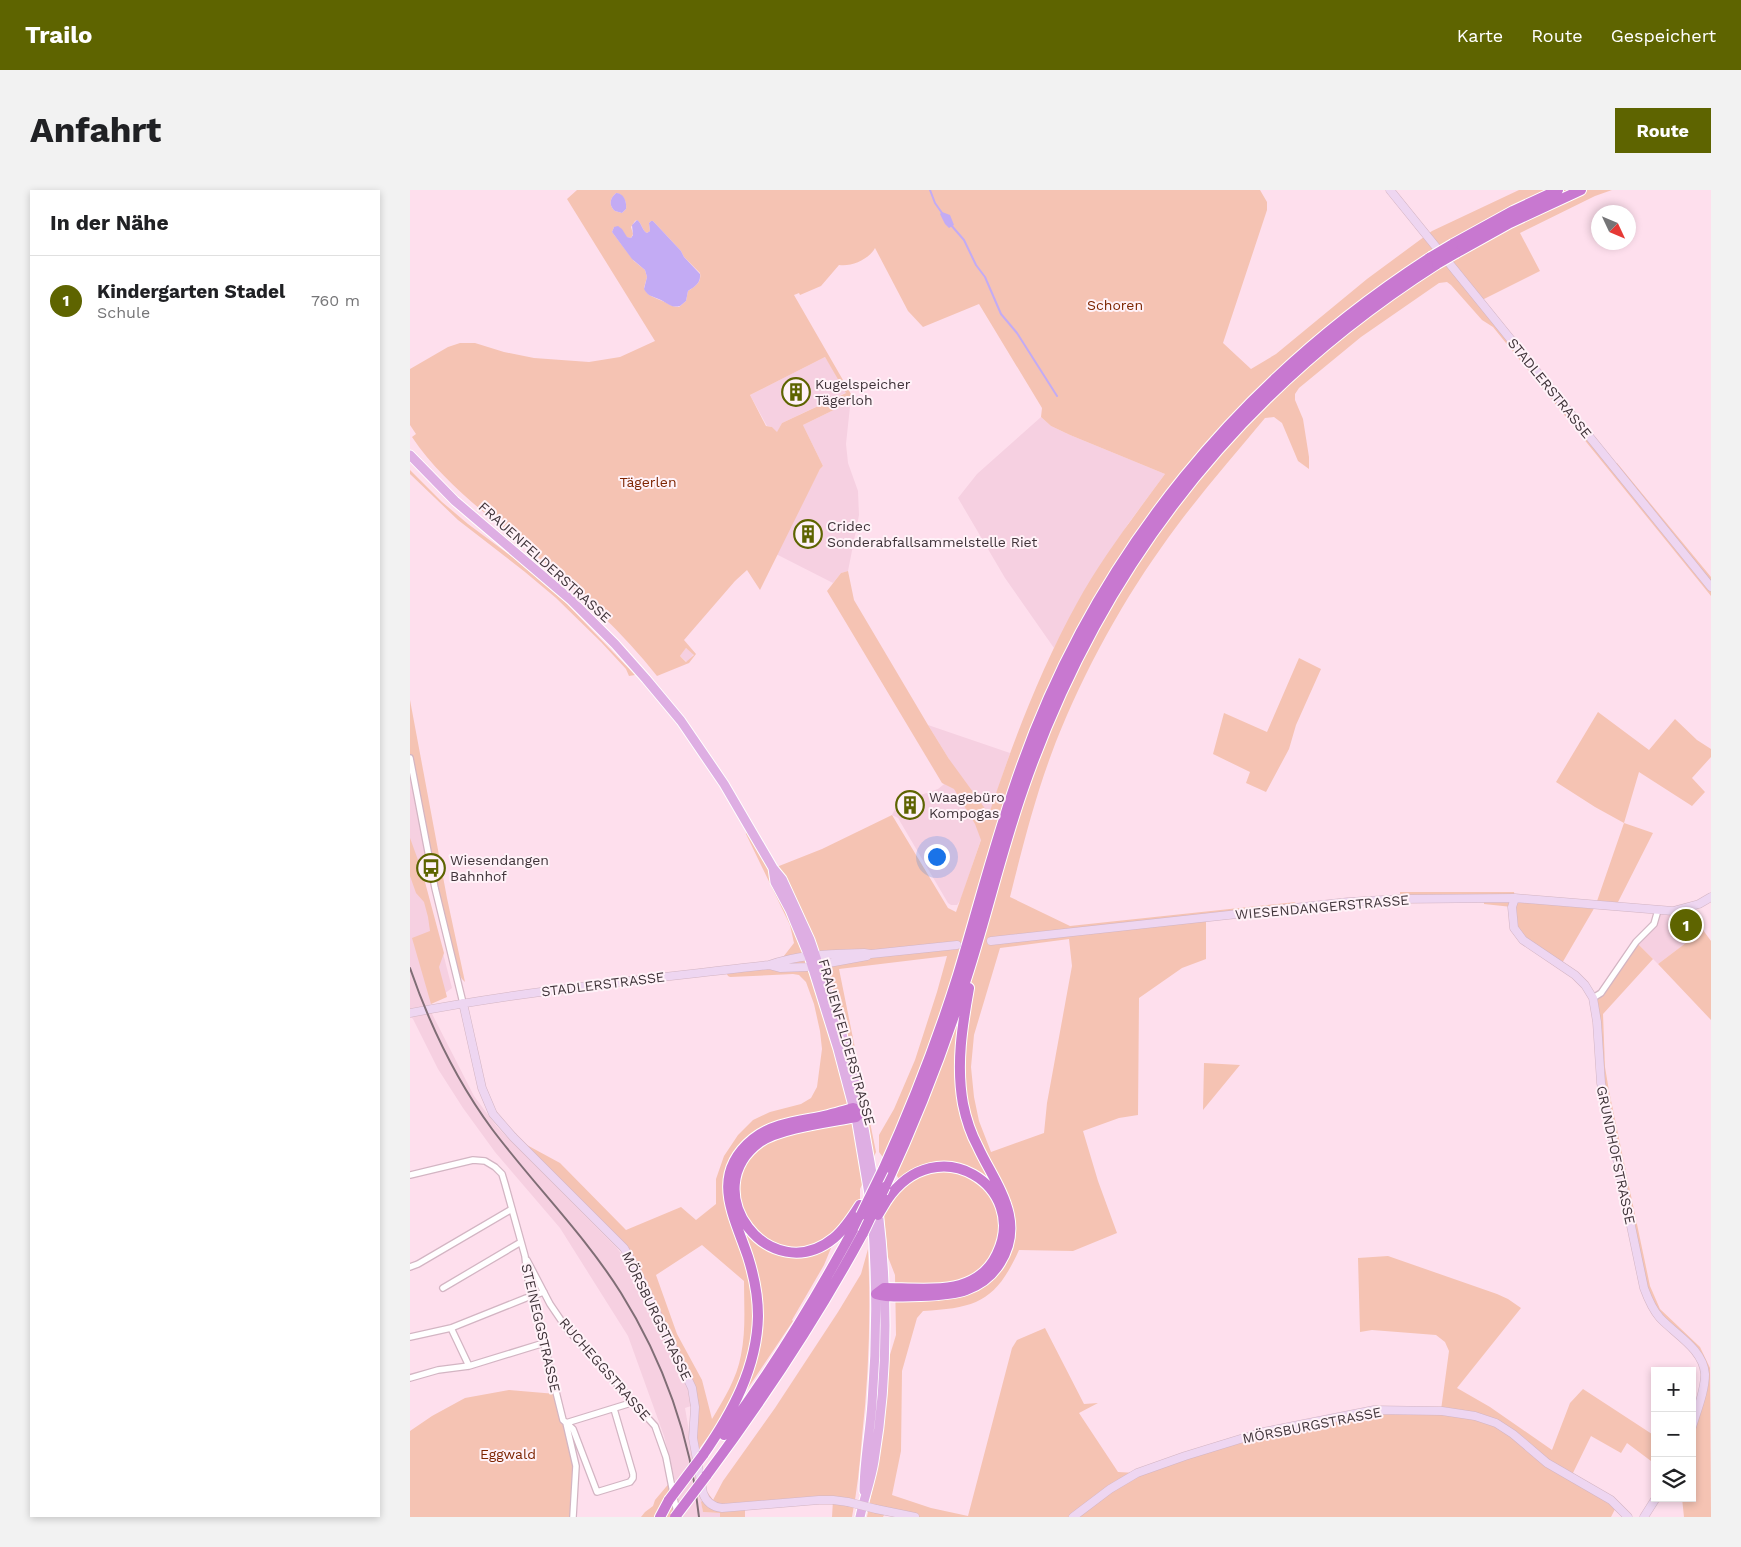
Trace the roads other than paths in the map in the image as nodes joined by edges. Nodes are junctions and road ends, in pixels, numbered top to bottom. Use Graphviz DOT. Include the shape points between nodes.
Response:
graph roads {
  1 [pos="1390,190"];
  2 [pos="1558,190"];
  3 [pos="1581,190"];
  4 [pos="1454,248"];
  5 [pos="1434,261"];
  6 [pos="410,455"];
  7 [pos="1711,587"];
  8 [pos="410,758"];
  9 [pos="1711,897"];
  10 [pos="1515,898"];
  11 [pos="1658,910"];
  12 [pos="991,941"];
  13 [pos="957,945"];
  14 [pos="975,950"];
  15 [pos="871,954"];
  16 [pos="812,956"];
  17 [pos="769,965"];
  18 [pos="816,966"];
  19 [pos="1593,998"];
  20 [pos="464,1003"];
  21 [pos="410,1013"];
  22 [pos="857,1112"];
  23 [pos="410,1175"];
  24 [pos="512,1209"];
  25 [pos="861,1210"];
  26 [pos="863,1238"];
  27 [pos="521,1242"];
  28 [pos="525,1256"];
  29 [pos="410,1267"];
  30 [pos="443,1288"];
  31 [pos="544,1292"];
  32 [pos="882,1293"];
  33 [pos="532,1296"];
  34 [pos="451,1328"];
  35 [pos="410,1337"];
  36 [pos="544,1343"];
  37 [pos="468,1366"];
  38 [pos="410,1378"];
  39 [pos="634,1402"];
  40 [pos="614,1408"];
  41 [pos="1696,1413"];
  42 [pos="566,1423"];
  43 [pos="703,1458"];
  44 [pos="1653,1502"];
  45 [pos="573,1517"];
  46 [pos="661,1517"];
  47 [pos="676,1517"];
  48 [pos="860,1517"];
  49 [pos="915,1517"];
  50 [pos="1073,1517"];
  51 [pos="1628,1517"];
  52 [pos="1644,1517"];
  1 -- 7 [label="street, STADLERSTRASSE"];
  2 -- 4 [label="highway" via="1513,211"];
  3 -- 4 [label="highway"];
  4 -- 5 [label="highway, bridge"];
  5 -- 14 [label="highway" via="1350,325 1281,384 1213,456 1146,541 1098,618 1051,714 1022,792"];
  5 -- 25 [label="highway, bridge" via="1373,296 1330,329 1245,407 1168,496 1098,601 1056,681 1028,748 923,1077 883,1170"];
  6 -- 16 [label="main road, FRAUENFELDERSTRASSE" via="455,500 571,600 615,644 681,721 724,784 773,868 775,882"];
  8 -- 20 [label="street" via="432,875"];
  9 -- 11 [label="street, WIESENDANGERSTRASSE" via="1680,910"];
  10 -- 11 [label="street, WIESENDANGERSTRASSE"];
  10 -- 12 [label="street, WIESENDANGERSTRASSE" via="1348,902"];
  10 -- 19 [label="street, GRUNDHOFSTRASSE" via="1512,907 1514,928 1523,940 1576,975"];
  11 -- 19 [label="street" via="1654,924 1636,942 1601,993"];
  13 -- 15 [label="street"];
  14 -- 26 [label="highway, bridge" via="926,1095"];
  14 -- 32 [label="highway" via="960,1045 961,1088 971,1132 1007,1204 1009,1241 998,1267 972,1288 951,1294"];
  15 -- 16 [label="street"];
  15 -- 18 [label="street"];
  16 -- 17 [label="street"];
  16 -- 18 [label="main road, FRAUENFELDERSTRASSE"];
  17 -- 18 [label="street" via="780,968"];
  17 -- 20 [label="street, STADLERSTRASSE"];
  18 -- 22 [label="main road, FRAUENFELDERSTRASSE" via="851,1064"];
  19 -- 41 [label="street, GRUNDHOFSTRASSE" via="1601,1083 1644,1288 1656,1313 1695,1351 1703,1364 1704,1385"];
  20 -- 21 [label="street, STADLERSTRASSE"];
  20 -- 49 [label="street, MÖRSBURGSTRASSE, bridge" via="479,1079 493,1114 624,1248 634,1265 692,1388 695,1407 693,1438 706,1500 722,1508 824,1499"];
  22 -- 25 [label="highway" via="764,1140 749,1152 740,1166 735,1192 740,1216 751,1232 769,1246 790,1252 826,1244"];
  22 -- 32 [label="main road, FRAUENFELDERSTRASSE" via="876,1195"];
  22 -- 43 [label="highway" via="768,1130 747,1145 734,1164 728,1184 729,1203 753,1274 758,1309 756,1334 740,1392"];
  23 -- 24 [label="street, STEINEGGSTRASSE" via="473,1160 485,1161 499,1170"];
  24 -- 27 [label="street, STEINEGGSTRASSE"];
  24 -- 29 [label="street"];
  25 -- 43 [label="highway" via="826,1280 800,1322 764,1378"];
  26 -- 32 [label="highway, bridge" via="904,1180 928,1168 960,1169 981,1180 992,1192 1002,1212 1001,1244 994,1260 972,1280 945,1287"];
  26 -- 47 [label="highway, bridge" via="774,1381"];
  27 -- 28 [label="street, STEINEGGSTRASSE"];
  27 -- 30 [label="street"];
  28 -- 31 [label="street, RUCHEGGSTRASSE"];
  28 -- 33 [label="street, STEINEGGSTRASSE"];
  31 -- 33 [label="street"];
  31 -- 39 [label="street, RUCHEGGSTRASSE" via="573,1337"];
  32 -- 48 [label="main road, FRAUENFELDERSTRASSE"];
  33 -- 34 [label="street"];
  33 -- 36 [label="street, STEINEGGSTRASSE"];
  34 -- 35 [label="street"];
  34 -- 37 [label="street"];
  36 -- 37 [label="street"];
  36 -- 42 [label="street, STEINEGGSTRASSE"];
  37 -- 38 [label="street"];
  39 -- 40 [label="street"];
  39 -- 47 [label="street, RUCHEGGSTRASSE" via="652,1422 660,1438 670,1473"];
  40 -- 42 [label="street"];
  40 -- 42 [label="street" via="633,1474 630,1482 597,1492 573,1429"];
  42 -- 45 [label="street, STEINEGGSTRASSE" via="576,1466"];
  43 -- 46 [label="highway"];
  44 -- 52 [label="street"];
  50 -- 51 [label="street, MÖRSBURGSTRASSE" via="1137,1473 1223,1443 1374,1410 1442,1410 1496,1422 1547,1463 1611,1500"];
}
